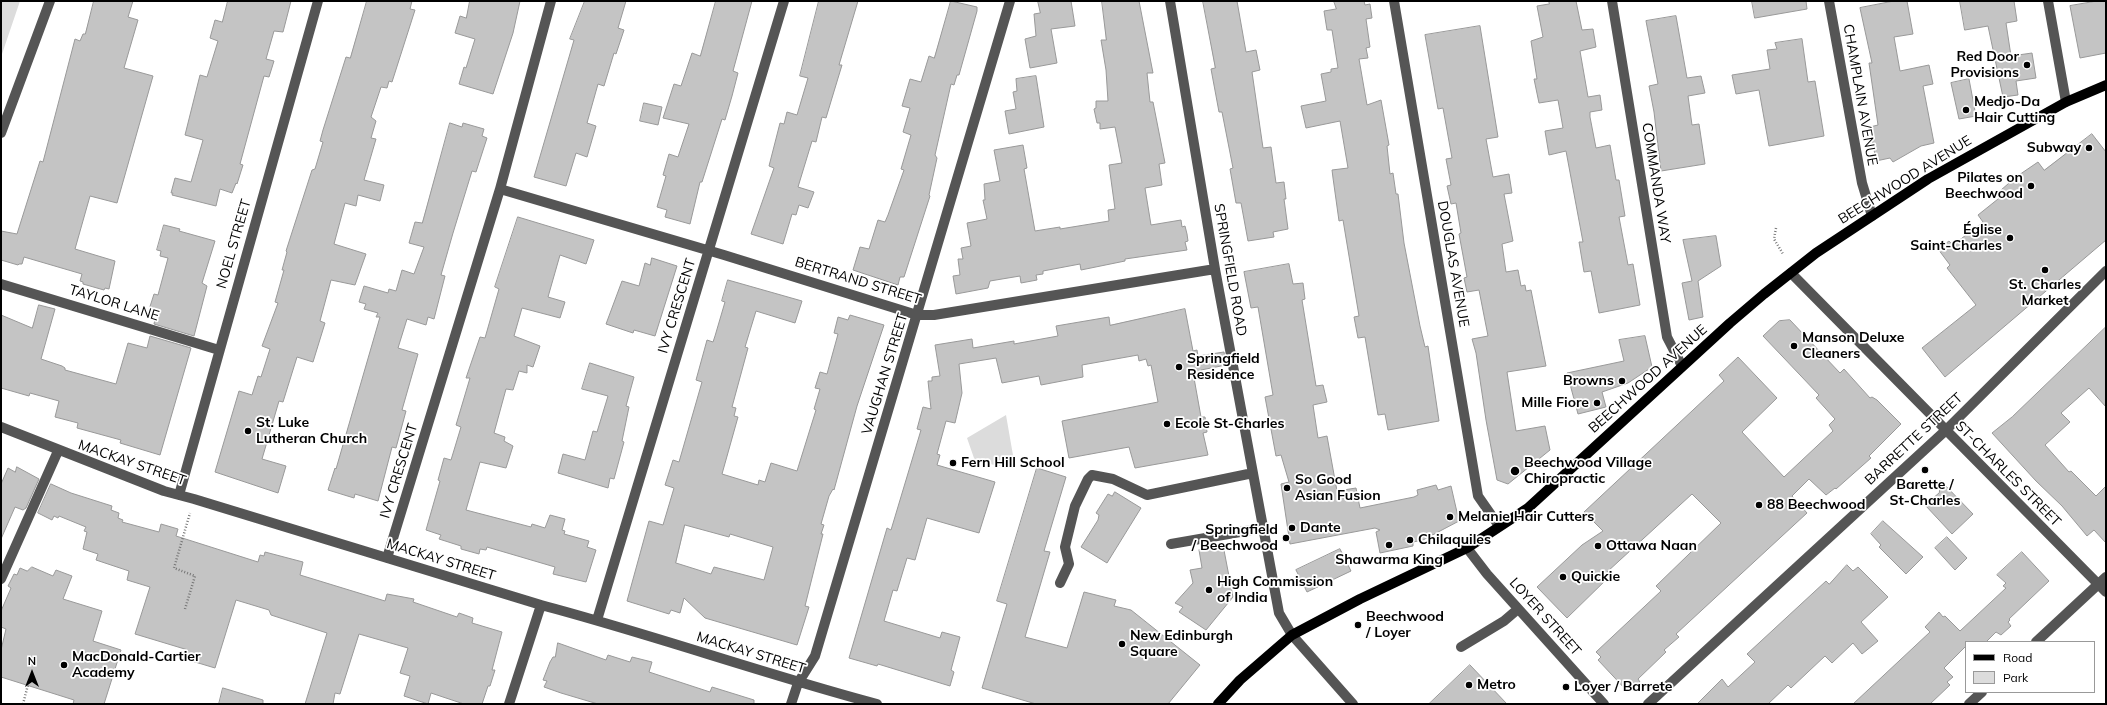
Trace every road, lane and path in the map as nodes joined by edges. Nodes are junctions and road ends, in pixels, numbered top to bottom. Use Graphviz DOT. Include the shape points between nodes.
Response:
graph roads {
  1 [pos="50,1"];
  2 [pos="318,1"];
  3 [pos="551,1"];
  4 [pos="784,1"];
  5 [pos="1010,1"];
  6 [pos="1170,1"];
  7 [pos="1394,1"];
  8 [pos="1612,1"];
  9 [pos="1829,1"];
  10 [pos="2048,1"];
  11 [pos="2106,85"];
  12 [pos="2066,102"];
  13 [pos="1,133"];
  14 [pos="500,189"];
  15 [pos="1872,216"];
  16 [pos="1776,228"];
  17 [pos="708,250"];
  18 [pos="1783,254"];
  19 [pos="1215,269"];
  20 [pos="2106,271"];
  21 [pos="1791,273"];
  22 [pos="1,284"];
  23 [pos="918,315"];
  24 [pos="219,350"];
  25 [pos="1682,366"];
  26 [pos="1,428"];
  27 [pos="1945,431"];
  28 [pos="58,451"];
  29 [pos="1253,473"];
  30 [pos="179,495"];
  31 [pos="194,498"];
  32 [pos="1499,526"];
  33 [pos="1263,528"];
  34 [pos="1171,544"];
  35 [pos="1467,548"];
  36 [pos="387,558"];
  37 [pos="2106,577"];
  38 [pos="1,579"];
  39 [pos="1060,583"];
  40 [pos="2098,584"];
  41 [pos="2106,592"];
  42 [pos="541,605"];
  43 [pos="185,609"];
  44 [pos="1518,609"];
  45 [pos="597,620"];
  46 [pos="1292,635"];
  47 [pos="2037,641"];
  48 [pos="1461,646"];
  49 [pos="798,683"];
  50 [pos="28,685"];
  51 [pos="1981,693"];
  52 [pos="23,704"];
  53 [pos="509,704"];
  54 [pos="791,704"];
  55 [pos="877,704"];
  56 [pos="1218,704"];
  57 [pos="1353,704"];
  58 [pos="1604,704"];
  59 [pos="1648,704"];
  60 [pos="1970,704"];
  1 -- 13 [label="street"];
  2 -- 24 [label="street, NOEL STREET"];
  3 -- 14 [label="street, IVY CRESCENT"];
  4 -- 17 [label="street, IVY CRESCENT"];
  5 -- 23 [label="street, VAUGHAN STREET"];
  6 -- 19 [label="street, SPRINGFIELD ROAD"];
  7 -- 32 [label="street, DOUGLAS AVENUE" via="1478,496"];
  8 -- 25 [label="street, COMMANDA WAY" via="1667,337"];
  9 -- 15 [label="street, CHAMPLAIN AVENUE" via="1862,183"];
  10 -- 12 [label="street"];
  11 -- 12 [label="main road, BEECHWOOD AVENUE"];
  12 -- 15 [label="main road, BEECHWOOD AVENUE" via="1928,179"];
  14 -- 17 [label="street, BERTRAND STREET"];
  14 -- 36 [label="street, IVY CRESCENT"];
  15 -- 21 [label="main road, BEECHWOOD AVENUE"];
  16 -- 18 [label="path" via="1774,239"];
  17 -- 23 [label="street, BERTRAND STREET"];
  17 -- 45 [label="street, IVY CRESCENT"];
  19 -- 23 [label="street, BERTRAND STREET" via="934,316"];
  19 -- 29 [label="street, SPRINGFIELD ROAD"];
  20 -- 27 [label="street, BARRETTE STREET"];
  21 -- 25 [label="main road, BEECHWOOD AVENUE"];
  21 -- 27 [label="street, ST-CHARLES STREET"];
  22 -- 24 [label="street, TAYLOR LANE"];
  23 -- 49 [label="street, VAUGHAN STREET" via="815,656"];
  24 -- 30 [label="street, NOEL STREET"];
  25 -- 32 [label="main road, BEECHWOOD AVENUE" via="1528,508"];
  26 -- 28 [label="street, MACKAY STREET"];
  27 -- 40 [label="street, ST-CHARLES STREET"];
  27 -- 59 [label="street, BARRETTE STREET"];
  28 -- 30 [label="street, MACKAY STREET"];
  28 -- 38 [label="street"];
  29 -- 33 [label="street, SPRINGFIELD ROAD"];
  29 -- 39 [label="street" via="1148,495 1113,478 1092,475 1075,506 1065,547 1069,564"];
  30 -- 31 [label="street, MACKAY STREET"];
  31 -- 36 [label="street, MACKAY STREET"];
  31 -- 43 [label="path" via="174,568 195,576"];
  32 -- 35 [label="main road, BEECHWOOD AVENUE"];
  33 -- 34 [label="street"];
  33 -- 46 [label="street, SPRINGFIELD ROAD" via="1279,613"];
  35 -- 44 [label="street, LOYER STREET"];
  35 -- 46 [label="main road, BEECHWOOD AVENUE"];
  36 -- 42 [label="street, MACKAY STREET"];
  37 -- 40 [label="street"];
  40 -- 41 [label="street, ST-CHARLES STREET"];
  40 -- 47 [label="street"];
  42 -- 45 [label="street, MACKAY STREET"];
  42 -- 53 [label="street"];
  44 -- 48 [label="street" via="1504,621"];
  44 -- 58 [label="street, LOYER STREET"];
  45 -- 49 [label="street, MACKAY STREET"];
  46 -- 56 [label="main road, BEECHWOOD AVENUE" via="1240,680"];
  46 -- 57 [label="street, SPRINGFIELD ROAD"];
  49 -- 54 [label="street, VAUGHAN STREET"];
  49 -- 55 [label="street, MACKAY STREET"];
  50 -- 52 [label="path"];
  51 -- 60 [label="street"];
}
